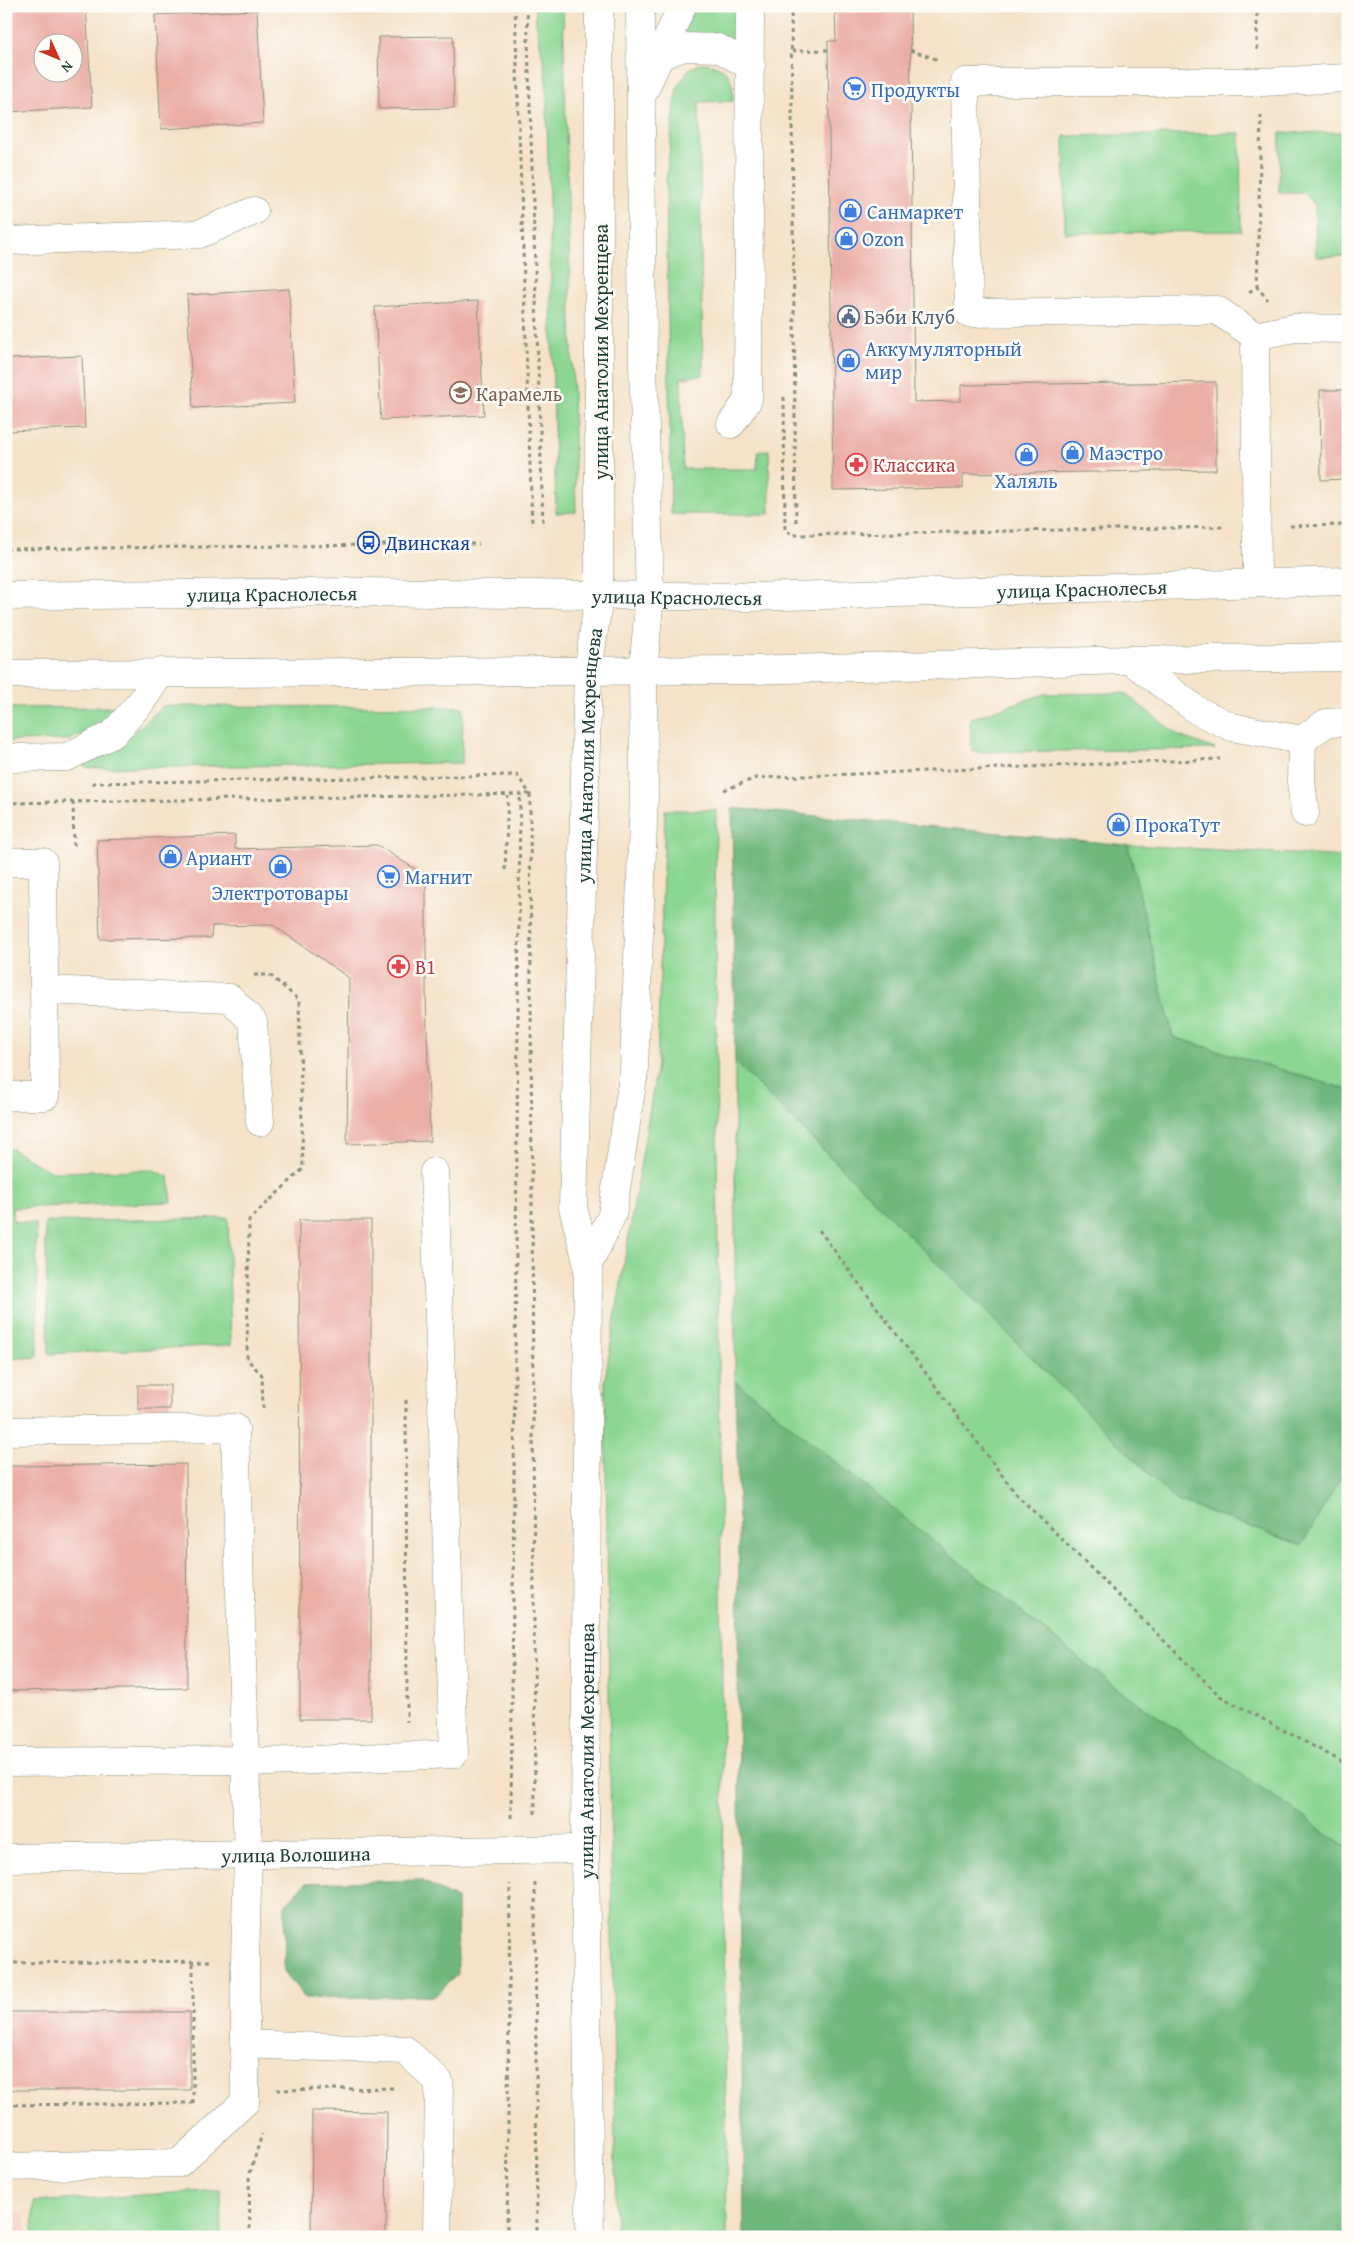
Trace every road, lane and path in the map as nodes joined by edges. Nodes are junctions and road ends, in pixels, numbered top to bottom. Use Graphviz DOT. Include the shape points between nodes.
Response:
graph roads {
  1 [pos="515,6"];
  2 [pos="528,6"];
  3 [pos="598,6"];
  4 [pos="640,6"];
  5 [pos="682,6"];
  6 [pos="750,6"];
  7 [pos="791,6"];
  8 [pos="1257,6"];
  9 [pos="828,50"];
  10 [pos="910,50"];
  11 [pos="792,51"];
  12 [pos="660,56"];
  13 [pos="942,62"];
  14 [pos="752,66"];
  15 [pos="1348,78"];
  16 [pos="1262,82"];
  17 [pos="640,99"];
  18 [pos="254,211"];
  19 [pos="6,241"];
  20 [pos="1257,287"];
  21 [pos="1348,329"];
  22 [pos="1255,336"];
  23 [pos="731,424"];
  24 [pos="796,523"];
  25 [pos="1348,525"];
  26 [pos="532,526"];
  27 [pos="543,526"];
  28 [pos="1256,526"];
  29 [pos="785,531"];
  30 [pos="479,544"];
  31 [pos="6,549"];
  32 [pos="1348,581"];
  33 [pos="1257,583"];
  34 [pos="6,596"];
  35 [pos="599,596"];
  36 [pos="650,596"];
  37 [pos="1348,657"];
  38 [pos="1130,660"];
  39 [pos="588,671"];
  40 [pos="643,671"];
  41 [pos="161,672"];
  42 [pos="6,674"];
  43 [pos="1348,722"];
  44 [pos="1302,740"];
  45 [pos="6,758"];
  46 [pos="1222,759"];
  47 [pos="85,784"];
  48 [pos="724,790"];
  49 [pos="530,794"];
  50 [pos="508,796"];
  51 [pos="520,796"];
  52 [pos="6,803"];
  53 [pos="1305,813"];
  54 [pos="6,862"];
  55 [pos="504,870"];
  56 [pos="45,990"];
  57 [pos="6,1096"];
  58 [pos="260,1122"];
  59 [pos="434,1172"];
  60 [pos="819,1230"];
  61 [pos="588,1265"];
  62 [pos="406,1399"];
  63 [pos="6,1431"];
  64 [pos="407,1727"];
  65 [pos="245,1760"];
  66 [pos="6,1762"];
  67 [pos="1348,1765"];
  68 [pos="523,1850"];
  69 [pos="585,1850"];
  70 [pos="248,1855"];
  71 [pos="6,1858"];
  72 [pos="245,1960"];
  73 [pos="194,1961"];
  74 [pos="6,1963"];
  75 [pos="244,2044"];
  76 [pos="403,2088"];
  77 [pos="269,2090"];
  78 [pos="245,2102"];
  79 [pos="193,2103"];
  80 [pos="6,2105"];
  81 [pos="6,2167"];
  82 [pos="437,2237"];
  83 [pos="507,2237"];
  84 [pos="537,2237"];
  85 [pos="590,2237"];
  1 -- 26 [label="path"];
  2 -- 27 [label="path"];
  3 -- 35 [label="street, улица Анатолия Мехренцева"];
  4 -- 17 [label="street, улица Анатолия Мехренцева"];
  5 -- 12 [label="street, улица Анатолия Мехренцева"];
  6 -- 14 [label="street"];
  7 -- 11 [label="path"];
  8 -- 16 [label="path" via="1257,56"];
  9 -- 11 [label="path"];
  10 -- 13 [label="path"];
  11 -- 24 [label="path"];
  12 -- 14 [label="street" via="684,46 718,48"];
  12 -- 17 [label="street, улица Анатолия Мехренцева"];
  14 -- 23 [label="street" via="748,400"];
  15 -- 16 [label="street"];
  16 -- 20 [label="path"];
  16 -- 22 [label="street" via="965,82 969,312 1217,310"];
  17 -- 36 [label="street, улица Анатолия Мехренцева"];
  18 -- 19 [label="street" via="200,234"];
  21 -- 22 [label="street" via="1294,328"];
  22 -- 28 [label="street"];
  25 -- 28 [label="path"];
  28 -- 29 [label="path" via="796,535"];
  28 -- 33 [label="street"];
  30 -- 31 [label="path"];
  32 -- 33 [label="street, улица Краснолесья"];
  33 -- 36 [label="street, улица Краснолесья" via="749,597"];
  34 -- 35 [label="street, улица Краснолесья" via="369,592"];
  35 -- 36 [label="street, улица Краснолесья"];
  35 -- 39 [label="street, улица Анатолия Мехренцева"];
  36 -- 40 [label="street, улица Анатолия Мехренцева"];
  37 -- 38 [label="street"];
  38 -- 40 [label="street"];
  38 -- 44 [label="street" via="1198,711 1232,727"];
  39 -- 40 [label="street"];
  39 -- 41 [label="street"];
  39 -- 61 [label="street, улица Анатолия Мехренцева" via="573,1208"];
  40 -- 61 [label="street, улица Анатолия Мехренцева" via="644,794 634,1071 612,1215"];
  41 -- 42 [label="street"];
  41 -- 45 [label="street" via="113,734 67,756"];
  43 -- 44 [label="street" via="1326,723"];
  44 -- 53 [label="street" via="1301,782"];
  46 -- 48 [label="path" via="756,778"];
  47 -- 49 [label="path" via="517,775"];
  49 -- 51 [label="path"];
  49 -- 68 [label="path"];
  50 -- 51 [label="path"];
  50 -- 52 [label="path"];
  50 -- 55 [label="path"];
  51 -- 68 [label="path"];
  54 -- 56 [label="street" via="43,862"];
  56 -- 57 [label="street" via="45,1096"];
  56 -- 58 [label="street" via="230,998 253,1022"];
  59 -- 65 [label="street" via="454,1754 267,1762"];
  60 -- 67 [label="path" via="1016,1494 1220,1696"];
  61 -- 69 [label="street, улица Анатолия Мехренцева"];
  62 -- 64 [label="path"];
  63 -- 65 [label="street" via="235,1428"];
  65 -- 66 [label="street"];
  65 -- 70 [label="street"];
  68 -- 69 [label="street, улица Волошина"];
  68 -- 70 [label="street, улица Волошина"];
  68 -- 83 [label="path"];
  68 -- 84 [label="path"];
  69 -- 85 [label="street, улица Анатолия Мехренцева"];
  70 -- 71 [label="street, улица Волошина"];
  70 -- 72 [label="street"];
  72 -- 73 [label="path"];
  72 -- 75 [label="street"];
  73 -- 74 [label="path"];
  73 -- 79 [label="path"];
  75 -- 78 [label="street"];
  75 -- 82 [label="street" via="405,2050 439,2082"];
  76 -- 77 [label="path"];
  78 -- 79 [label="path"];
  78 -- 81 [label="street" via="179,2162"];
  79 -- 80 [label="path"];
}
